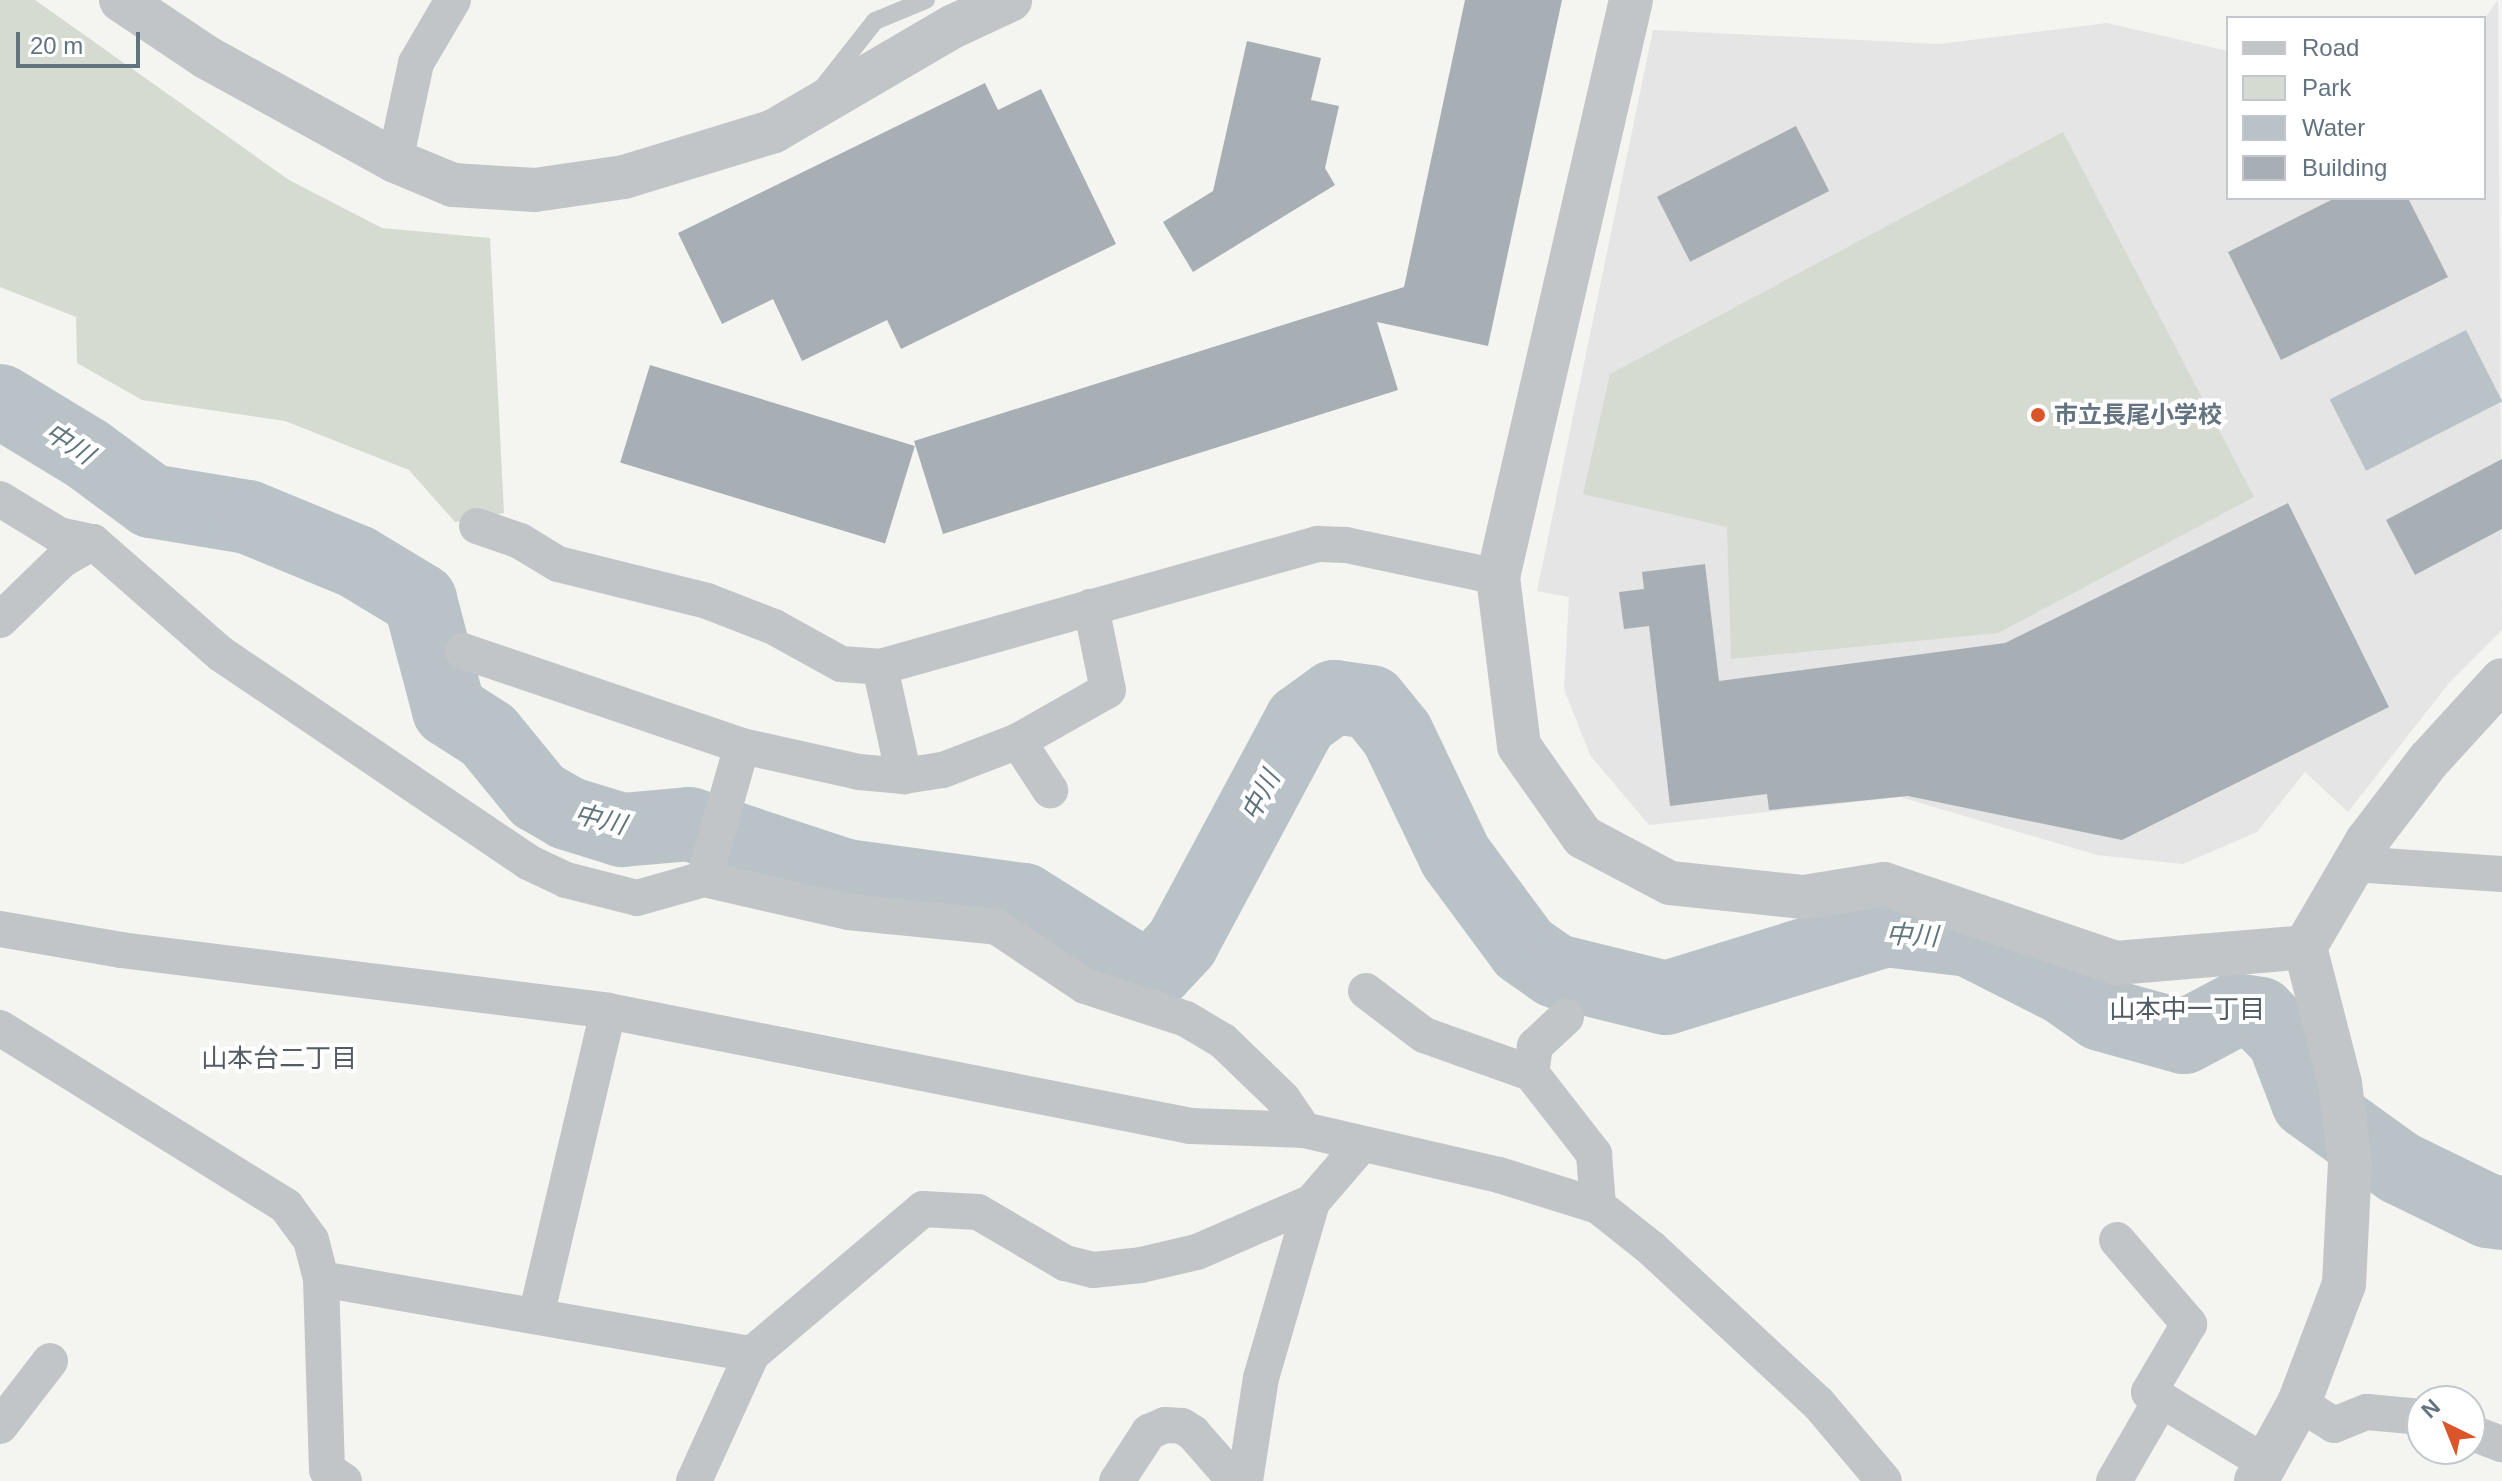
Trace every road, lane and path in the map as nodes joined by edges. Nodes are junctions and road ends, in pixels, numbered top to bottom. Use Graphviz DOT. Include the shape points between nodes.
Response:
graph roads {
  1 [pos="121,0"];
  2 [pos="453,0"];
  3 [pos="926,0"];
  4 [pos="1631,0"];
  5 [pos="1015,1"];
  6 [pos="802,114"];
  7 [pos="395,161"];
  8 [pos="0,499"];
  9 [pos="477,526"];
  10 [pos="93,542"];
  11 [pos="1498,577"];
  12 [pos="1091,607"];
  13 [pos="0,620"];
  14 [pos="463,651"];
  15 [pos="880,667"];
  16 [pos="2502,680"];
  17 [pos="1018,741"];
  18 [pos="742,746"];
  19 [pos="904,776"];
  20 [pos="1050,790"];
  21 [pos="2354,864"];
  22 [pos="2502,874"];
  23 [pos="704,879"];
  24 [pos="0,929"];
  25 [pos="2305,947"];
  26 [pos="1366,991"];
  27 [pos="608,1011"];
  28 [pos="1566,1017"];
  29 [pos="0,1028"];
  30 [pos="1531,1073"];
  31 [pos="1304,1130"];
  32 [pos="1361,1145"];
  33 [pos="1312,1202"];
  34 [pos="1598,1206"];
  35 [pos="2117,1240"];
  36 [pos="321,1279"];
  37 [pos="536,1316"];
  38 [pos="752,1354"];
  39 [pos="50,1361"];
  40 [pos="2161,1400"];
  41 [pos="2299,1403"];
  42 [pos="2406,1416"];
  43 [pos="0,1426"];
  44 [pos="2261,1472"];
  45 [pos="344,1481"];
  46 [pos="694,1481"];
  47 [pos="1117,1481"];
  48 [pos="1242,1481"];
  49 [pos="1884,1481"];
  50 [pos="2114,1481"];
  1 -- 7 [label="street" via="206,57"];
  2 -- 7 [label="street" via="416,63"];
  3 -- 6 [label="lane" via="875,21"];
  4 -- 11 [label="street"];
  5 -- 6 [label="street"];
  6 -- 7 [label="street" via="774,131 624,177 535,190 453,185"];
  8 -- 10 [label="street" via="59,535"];
  9 -- 15 [label="street" via="520,541 558,564 707,601 774,627 841,664"];
  10 -- 13 [label="street" via="62,560"];
  10 -- 23 [label="street" via="221,654 528,862 566,880 637,898"];
  11 -- 12 [label="street" via="1346,545 1318,544"];
  11 -- 25 [label="street" via="1519,746 1583,837 1670,883 1804,897 1884,884 2116,963"];
  12 -- 15 [label="street"];
  12 -- 17 [label="street" via="1108,690"];
  14 -- 18 [label="street"];
  15 -- 19 [label="street"];
  16 -- 21 [label="street" via="2429,760"];
  17 -- 19 [label="street" via="943,770"];
  17 -- 20 [label="street"];
  18 -- 19 [label="street" via="859,772"];
  18 -- 23 [label="street"];
  21 -- 22 [label="street"];
  21 -- 25 [label="street"];
  23 -- 31 [label="street" via="848,912 997,927 1085,986 1186,1019 1223,1041 1283,1099"];
  24 -- 27 [label="street" via="121,950"];
  25 -- 41 [label="street" via="2340,1083 2350,1162 2344,1284"];
  26 -- 30 [label="street" via="1424,1035"];
  27 -- 31 [label="street" via="1191,1126"];
  27 -- 37 [label="street"];
  28 -- 30 [label="street" via="1535,1046"];
  29 -- 36 [label="street" via="286,1206 311,1240"];
  30 -- 34 [label="street" via="1594,1154"];
  31 -- 32 [label="street"];
  32 -- 33 [label="street"];
  32 -- 34 [label="street" via="1499,1175"];
  33 -- 38 [label="street" via="1197,1252 1093,1270 1065,1263 978,1212 923,1209"];
  33 -- 48 [label="street" via="1261,1378"];
  34 -- 49 [label="street" via="1651,1248 1818,1403"];
  35 -- 40 [label="street" via="2189,1324 2149,1392"];
  36 -- 37 [label="street"];
  36 -- 45 [label="street" via="327,1470"];
  37 -- 38 [label="street"];
  38 -- 46 [label="street"];
  39 -- 43 [label="street"];
  40 -- 44 [label="street"];
  40 -- 50 [label="street"];
  41 -- 42 [label="street" via="2334,1425 2367,1412"];
  41 -- 44 [label="street"];
  47 -- 48 [label="street" via="1149,1432 1165,1425 1193,1433"];
}
